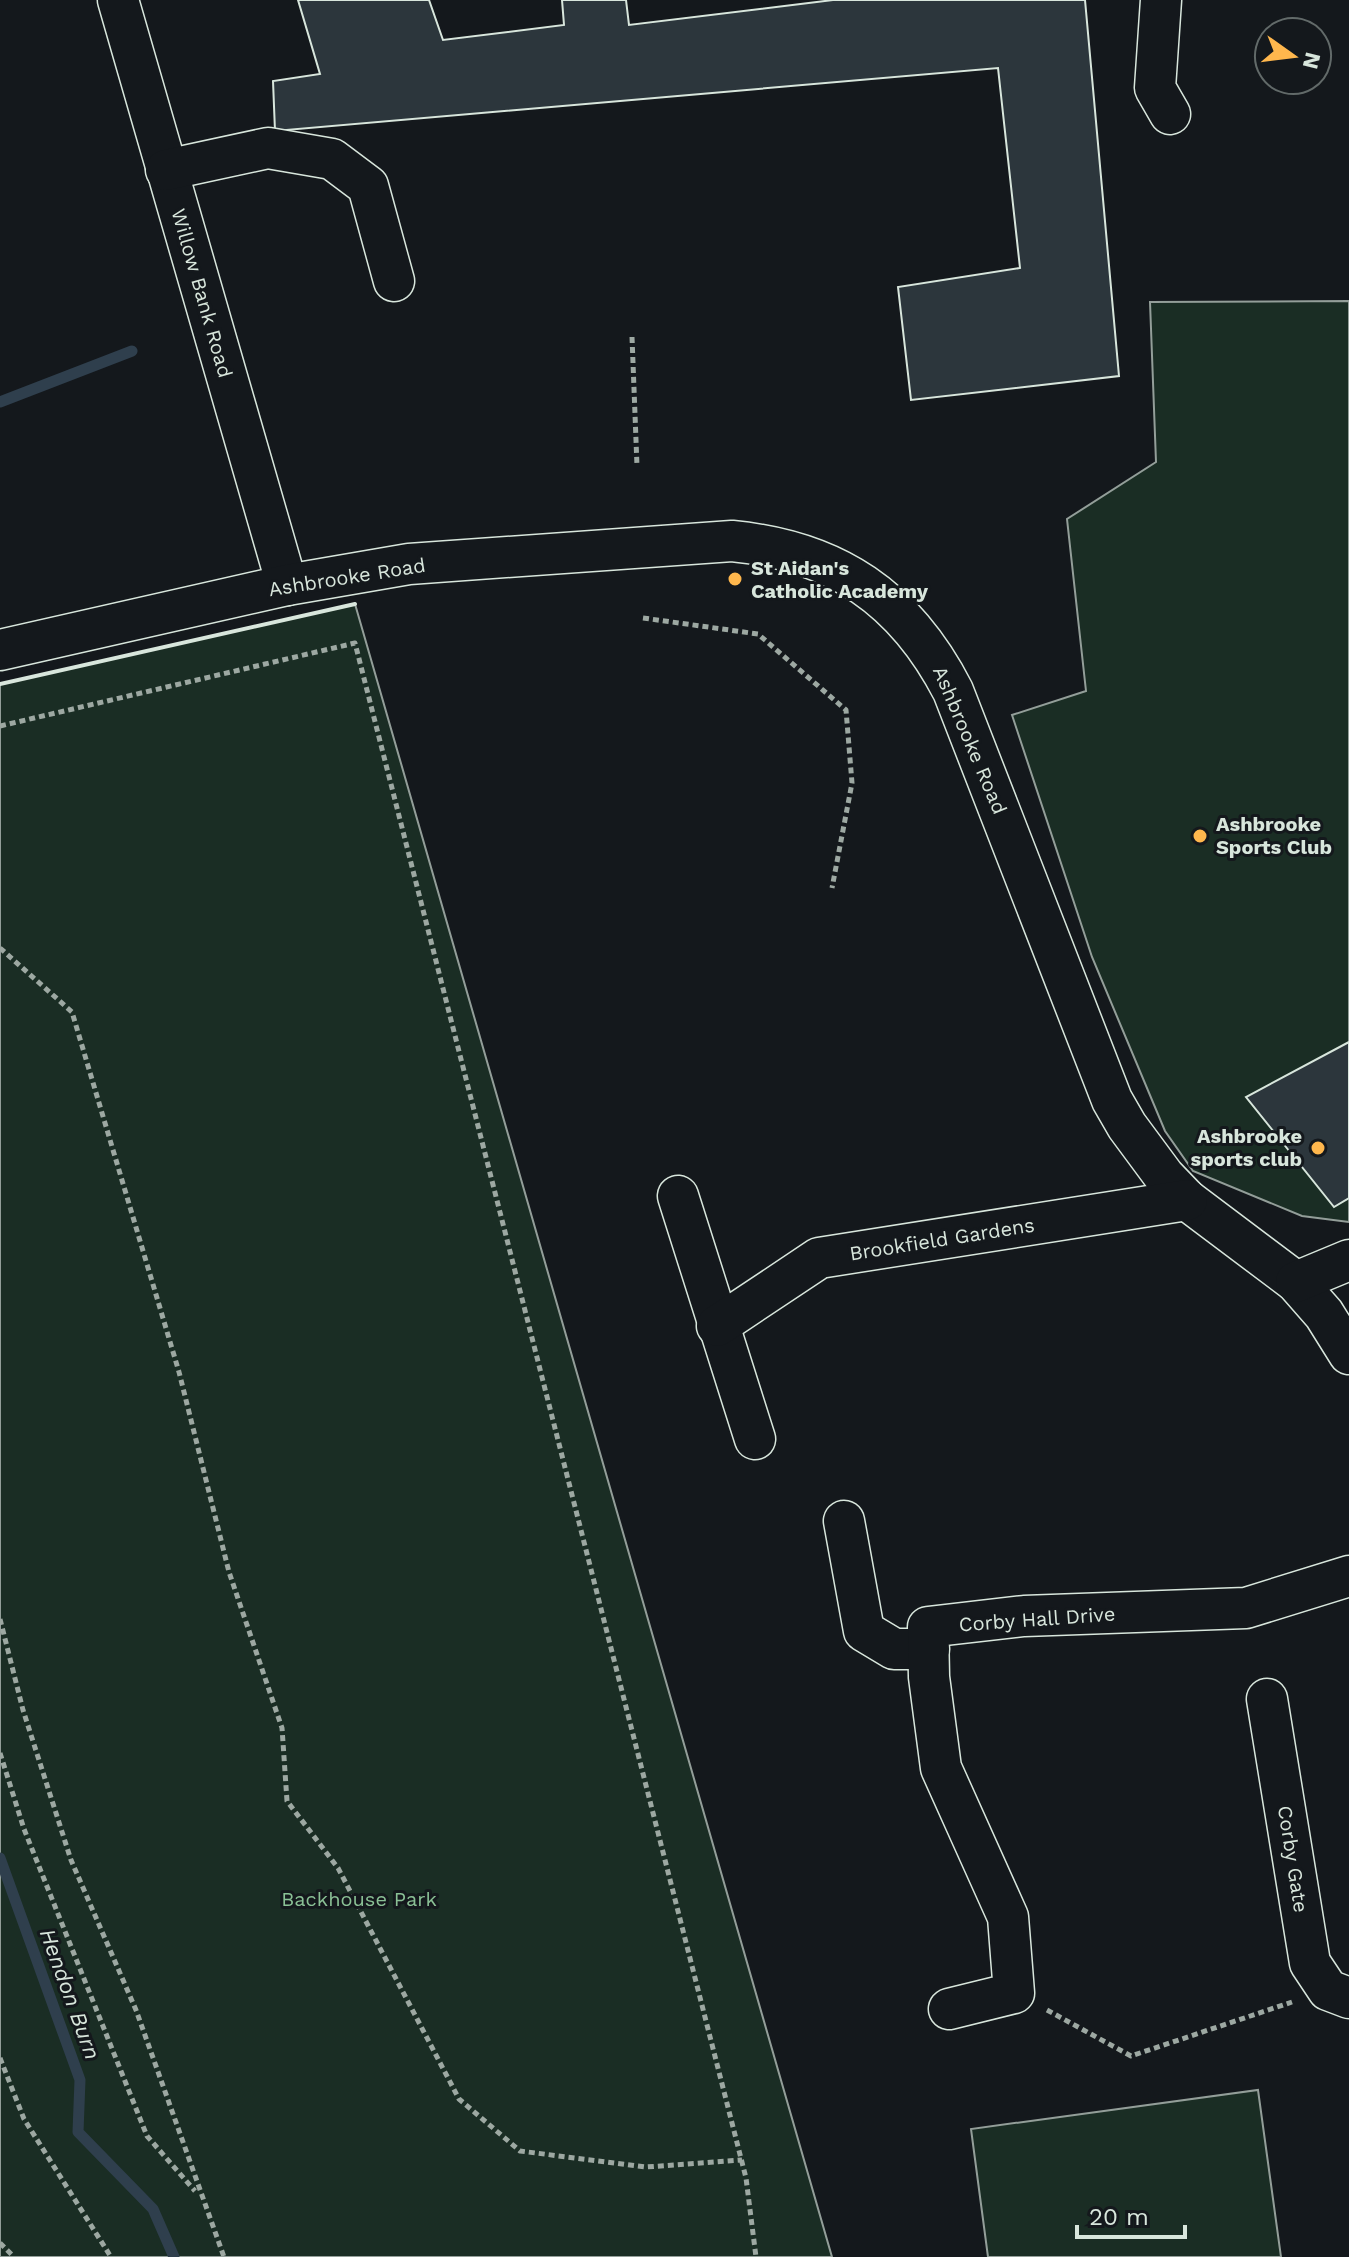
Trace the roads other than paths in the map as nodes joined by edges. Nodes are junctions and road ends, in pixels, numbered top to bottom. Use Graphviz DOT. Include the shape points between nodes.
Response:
graph roads {
  1 [pos="118,0"];
  2 [pos="1161,0"];
  3 [pos="1170,114"];
  4 [pos="166,170"];
  5 [pos="394,281"];
  6 [pos="287,585"];
  7 [pos="0,650"];
  8 [pos="678,1196"];
  9 [pos="1187,1200"];
  10 [pos="1349,1260"];
  11 [pos="1296,1282"];
  12 [pos="717,1326"];
  13 [pos="1349,1354"];
  14 [pos="755,1439"];
  15 [pos="844,1521"];
  16 [pos="1349,1576"];
  17 [pos="929,1649"];
  18 [pos="1267,1699"];
  19 [pos="1339,1994"];
  20 [pos="949,2009"];
  1 -- 4 [label="street, Willow Bank Road"];
  2 -- 3 [label="street" via="1155,88"];
  4 -- 5 [label="street" via="268,148 332,159 368,186"];
  4 -- 6 [label="street, Willow Bank Road"];
  6 -- 7 [label="street, Ashbrooke Road"];
  6 -- 9 [label="street, Ashbrooke Road" via="409,564 732,541 798,552 861,582 907,621 953,691 1112,1100 1143,1150"];
  8 -- 12 [label="street"];
  9 -- 11 [label="street, Ashbrooke Road"];
  9 -- 12 [label="street, Brookfield Gardens" via="819,1258"];
  10 -- 11 [label="street"];
  11 -- 13 [label="street, Ashbrooke Road"];
  12 -- 14 [label="street"];
  15 -- 17 [label="street" via="864,1631 894,1649"];
  16 -- 17 [label="street, Corby Hall Drive" via="1246,1608 1024,1616 928,1627"];
  17 -- 20 [label="street" via="941,1768 1008,1917 1014,1993"];
  18 -- 19 [label="street, Corby Gate" via="1314,1973"];
}
